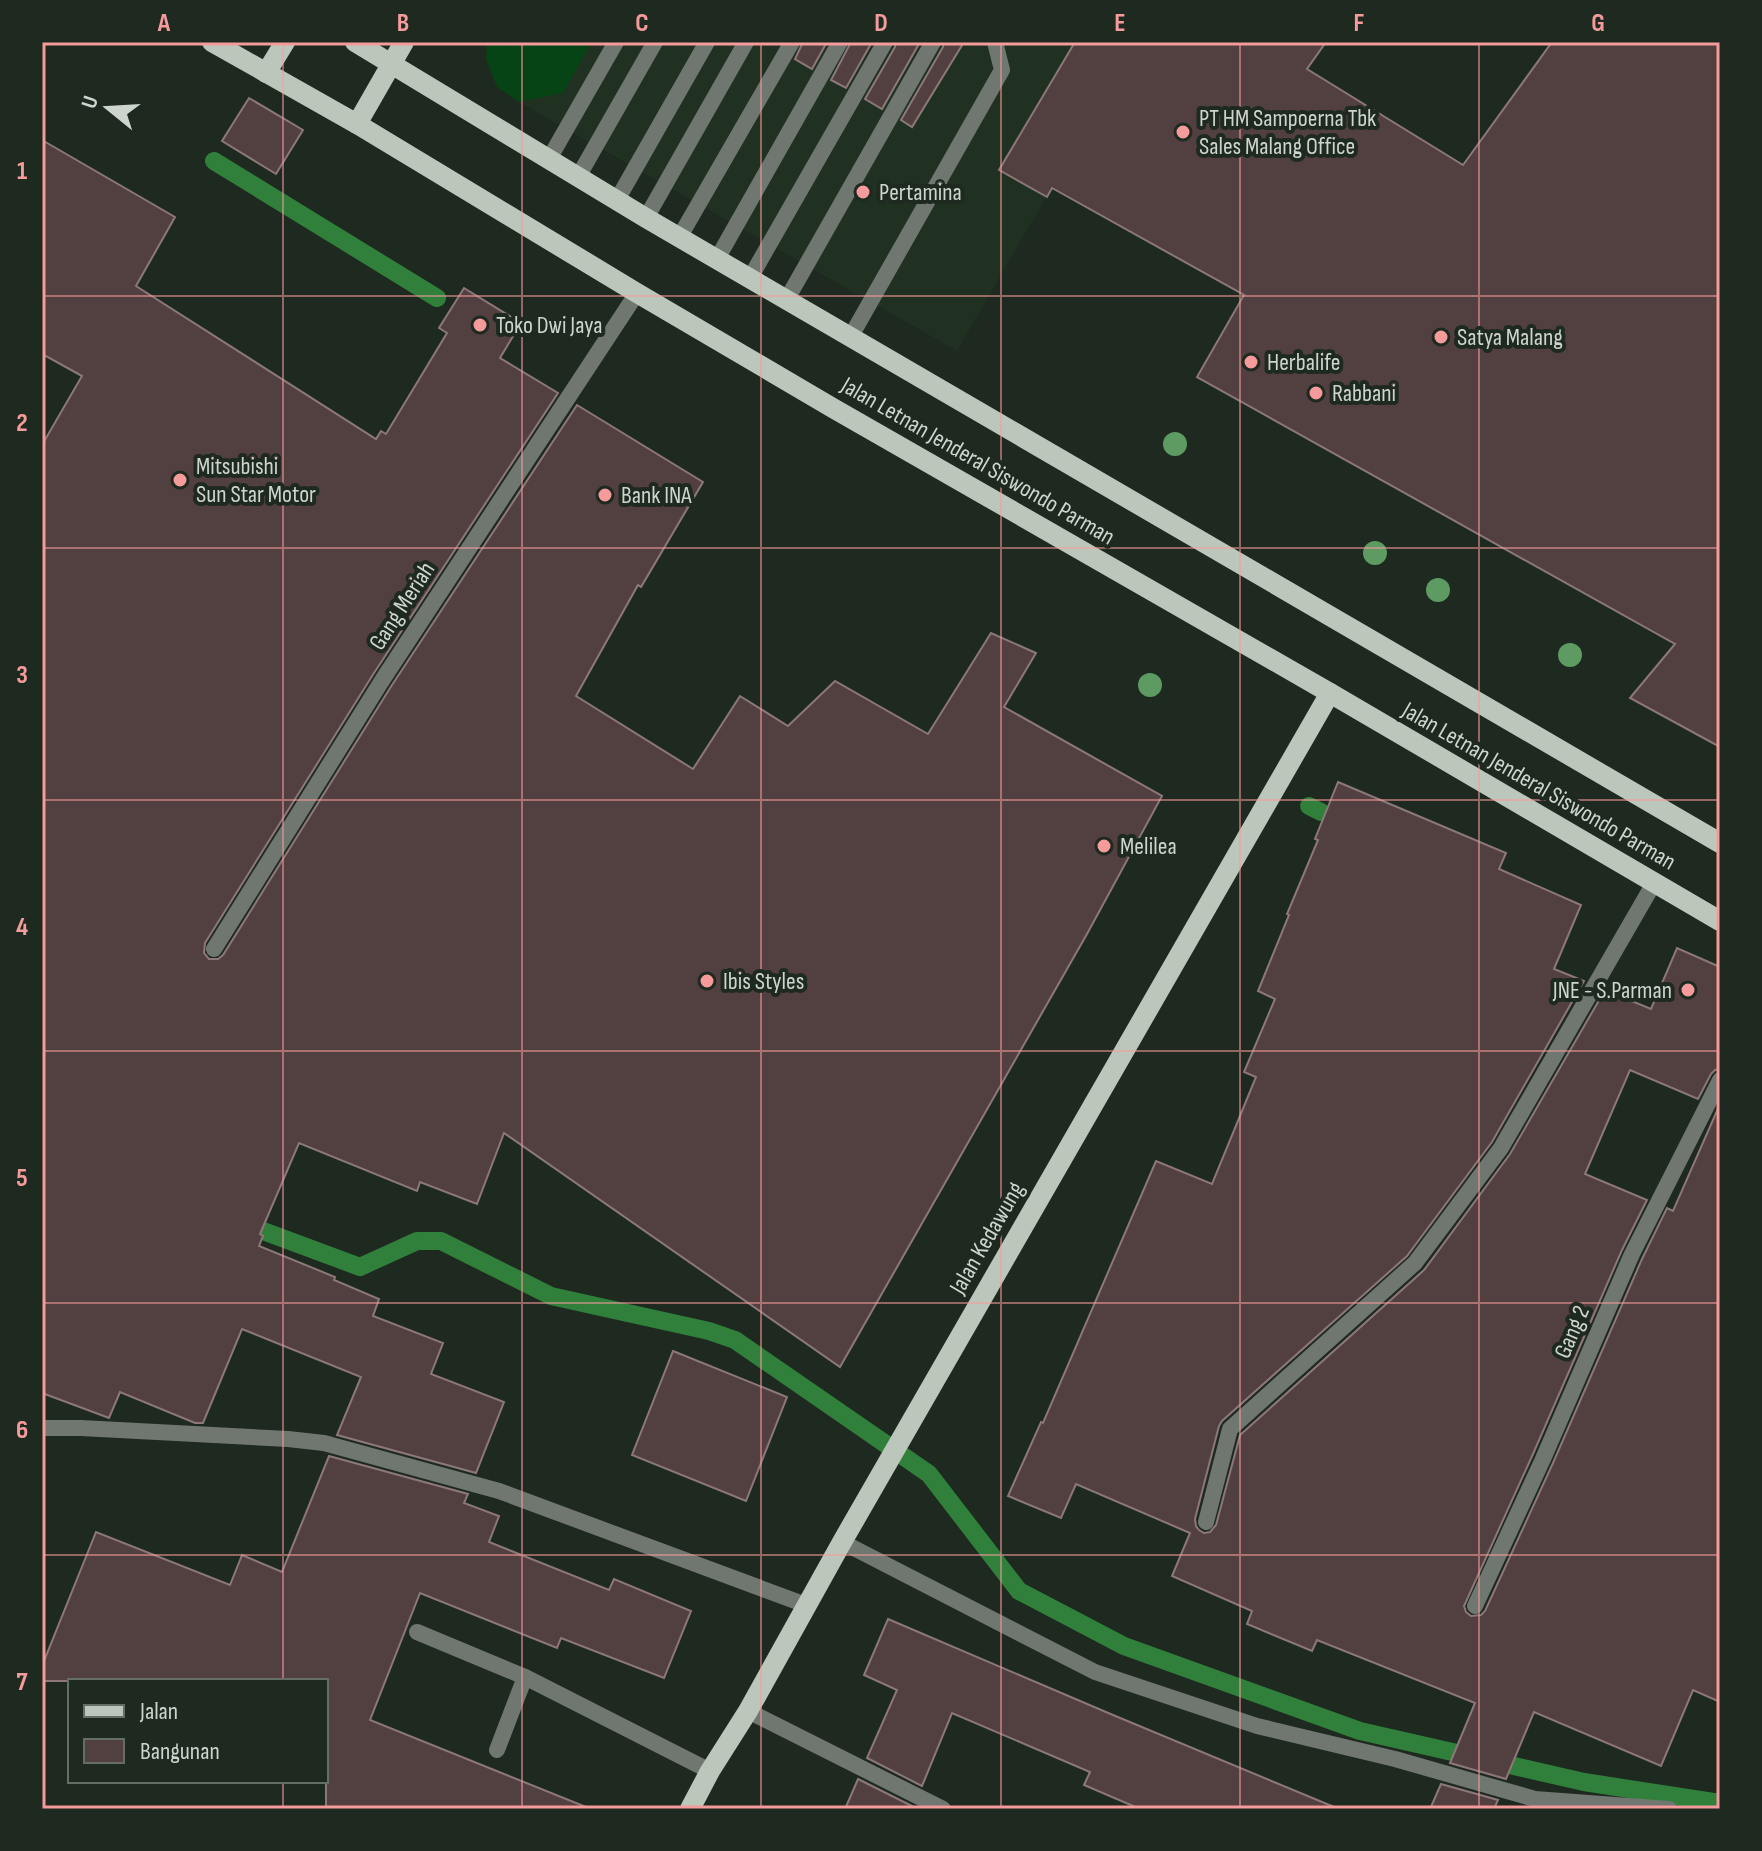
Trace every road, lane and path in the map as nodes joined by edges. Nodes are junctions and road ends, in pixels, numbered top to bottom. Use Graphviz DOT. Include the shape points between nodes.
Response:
graph roads {
  1 [pos="212,42"];
  2 [pos="285,42"];
  3 [pos="355,42"];
  4 [pos="404,42"];
  5 [pos="616,42"];
  6 [pos="655,42"];
  7 [pos="707,42"];
  8 [pos="746,42"];
  9 [pos="792,42"];
  10 [pos="840,42"];
  11 [pos="885,42"];
  12 [pos="933,42"];
  13 [pos="995,42"];
  14 [pos="391,64"];
  15 [pos="266,73"];
  16 [pos="357,124"];
  17 [pos="549,159"];
  18 [pos="578,177"];
  19 [pos="617,200"];
  20 [pos="646,218"];
  21 [pos="679,238"];
  22 [pos="717,259"];
  23 [pos="750,278"];
  24 [pos="637,293"];
  25 [pos="787,299"];
  26 [pos="851,336"];
  27 [pos="1330,693"];
  28 [pos="1720,843"];
  29 [pos="1654,883"];
  30 [pos="1720,921"];
  31 [pos="214,949"];
  32 [pos="1720,1080"];
  33 [pos="42,1428"];
  34 [pos="1206,1522"];
  35 [pos="842,1542"];
  36 [pos="806,1605"];
  37 [pos="1475,1606"];
  38 [pos="417,1632"];
  39 [pos="525,1677"];
  40 [pos="748,1711"];
  41 [pos="497,1750"];
  42 [pos="710,1771"];
  43 [pos="690,1809"];
  44 [pos="943,1809"];
  45 [pos="1669,1809"];
  1 -- 15 [label="main road, Jalan Letnan Jenderal Siswondo Parman"];
  2 -- 15 [label="main road"];
  3 -- 14 [label="main road, Jalan Letnan Jenderal Siswondo Parman"];
  4 -- 14 [label="main road"];
  5 -- 17 [label="street"];
  6 -- 18 [label="street"];
  7 -- 19 [label="street"];
  8 -- 20 [label="street"];
  9 -- 21 [label="street"];
  10 -- 22 [label="street"];
  11 -- 23 [label="street"];
  12 -- 25 [label="street"];
  13 -- 26 [label="street" via="1002,70"];
  14 -- 16 [label="main road"];
  14 -- 17 [label="main road, Jalan Letnan Jenderal Siswondo Parman"];
  15 -- 16 [label="main road, Jalan Letnan Jenderal Siswondo Parman"];
  16 -- 24 [label="main road, Jalan Letnan Jenderal Siswondo Parman"];
  17 -- 18 [label="main road, Jalan Letnan Jenderal Siswondo Parman"];
  18 -- 19 [label="main road, Jalan Letnan Jenderal Siswondo Parman"];
  19 -- 20 [label="main road, Jalan Letnan Jenderal Siswondo Parman"];
  20 -- 21 [label="main road, Jalan Letnan Jenderal Siswondo Parman"];
  21 -- 22 [label="main road, Jalan Letnan Jenderal Siswondo Parman"];
  22 -- 23 [label="main road, Jalan Letnan Jenderal Siswondo Parman"];
  23 -- 25 [label="main road, Jalan Letnan Jenderal Siswondo Parman"];
  24 -- 27 [label="main road, Jalan Letnan Jenderal Siswondo Parman"];
  24 -- 31 [label="street, Gang Meriah" via="383,679"];
  25 -- 26 [label="main road, Jalan Letnan Jenderal Siswondo Parman"];
  26 -- 28 [label="main road, Jalan Letnan Jenderal Siswondo Parman"];
  27 -- 29 [label="main road, Jalan Letnan Jenderal Siswondo Parman"];
  27 -- 35 [label="main road, Jalan Kedawung"];
  29 -- 30 [label="main road, Jalan Letnan Jenderal Siswondo Parman"];
  29 -- 34 [label="street" via="1501,1148 1415,1263 1230,1429"];
  32 -- 37 [label="street, Gang 2" via="1632,1254"];
  33 -- 36 [label="street" via="324,1443 499,1491"];
  35 -- 36 [label="main road, Jalan Kedawung"];
  35 -- 45 [label="street" via="1095,1672 1257,1726 1535,1799"];
  36 -- 40 [label="main road, Jalan Kedawung"];
  38 -- 39 [label="street"];
  39 -- 41 [label="street"];
  39 -- 42 [label="street"];
  40 -- 42 [label="main road, Jalan Kedawung"];
  40 -- 44 [label="street"];
  42 -- 43 [label="main road, Jalan Kedawung"];
}
